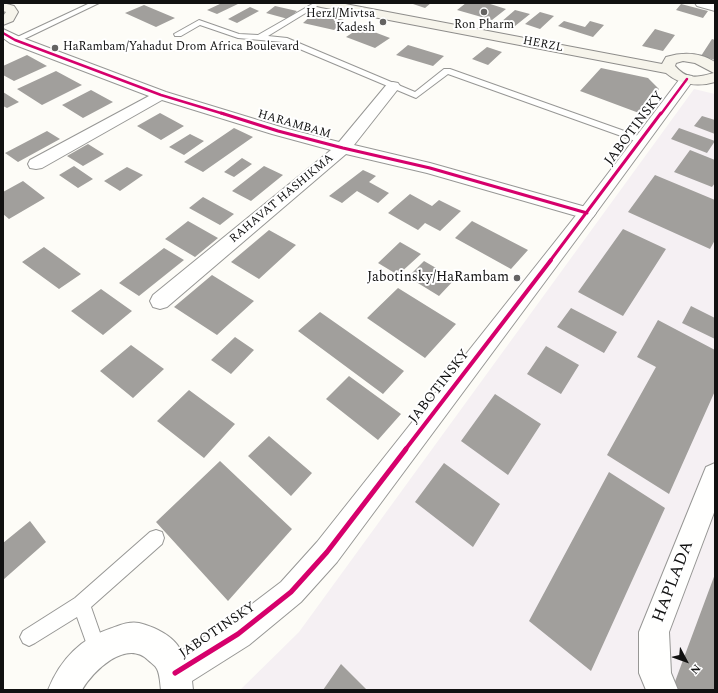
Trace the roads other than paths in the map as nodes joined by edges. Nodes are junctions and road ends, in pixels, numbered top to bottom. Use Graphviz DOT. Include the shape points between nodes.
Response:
graph roads {
  1 [pos="96,3"];
  2 [pos="320,3"];
  3 [pos="361,3"];
  4 [pos="701,3"];
  5 [pos="8,5"];
  6 [pos="715,6"];
  7 [pos="3,22"];
  8 [pos="178,34"];
  9 [pos="9,36"];
  10 [pos="261,37"];
  11 [pos="671,65"];
  12 [pos="714,72"];
  13 [pos="687,79"];
  14 [pos="393,86"];
  15 [pos="161,95"];
  16 [pos="641,140"];
  17 [pos="343,148"];
  18 [pos="36,164"];
  19 [pos="587,214"];
  20 [pos="160,301"];
  21 [pos="715,476"];
  22 [pos="156,538"];
  23 [pos="81,604"];
  24 [pos="29,637"];
  25 [pos="97,650"];
  26 [pos="176,681"];
  27 [pos="64,690"];
  28 [pos="662,690"];
  1 -- 9 [label="lane"];
  2 -- 10 [label="lane"];
  2 -- 11 [label="main road, HERZL"];
  3 -- 11 [label="main road, HERZL"];
  4 -- 6 [label="street"];
  5 -- 7 [label="main road" via="12,12 11,16"];
  8 -- 10 [label="lane" via="199,22 238,36"];
  9 -- 15 [label="street, HARAMBAM"];
  10 -- 14 [label="lane" via="284,40"];
  11 -- 12 [label="main road" via="683,57 690,57 705,61"];
  11 -- 13 [label="main road"];
  12 -- 13 [label="main road" via="706,81"];
  13 -- 16 [label="street, JABOTINSKY"];
  14 -- 16 [label="lane" via="416,95 447,71"];
  14 -- 17 [label="street, RAHAVAT HASHIKMA"];
  15 -- 17 [label="street, HARAMBAM"];
  15 -- 18 [label="street"];
  16 -- 19 [label="street, JABOTINSKY"];
  17 -- 19 [label="street, HARAMBAM" via="430,168"];
  17 -- 20 [label="street, RAHAVAT HASHIKMA"];
  19 -- 26 [label="street, JABOTINSKY" via="322,558 291,592"];
  21 -- 28 [label="street, HAPLADA" via="654,632 655,673"];
  22 -- 23 [label="lane"];
  23 -- 24 [label="lane"];
  23 -- 25 [label="lane"];
  25 -- 26 [label="street" via="116,640 135,638 153,643 166,655"];
  25 -- 27 [label="street" via="80,664"];
}
